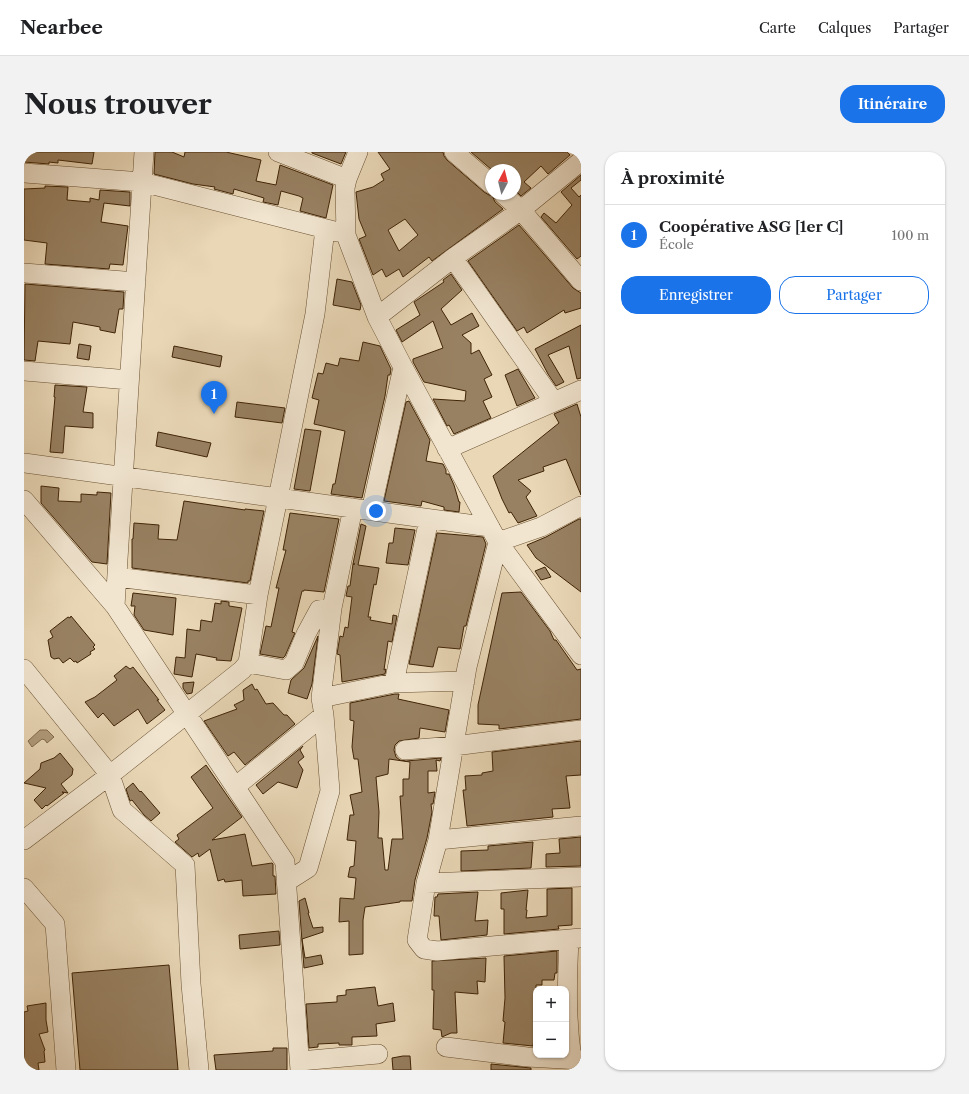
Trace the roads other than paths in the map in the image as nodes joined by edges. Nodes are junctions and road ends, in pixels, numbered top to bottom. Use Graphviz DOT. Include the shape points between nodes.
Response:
graph roads {
  1 [pos="144,152"];
  2 [pos="280,152"];
  3 [pos="358,152"];
  4 [pos="454,152"];
  5 [pos="581,161"];
  6 [pos="24,173"];
  7 [pos="346,179"];
  8 [pos="485,179"];
  9 [pos="142,182"];
  10 [pos="510,200"];
  11 [pos="521,210"];
  12 [pos="325,229"];
  13 [pos="346,234"];
  14 [pos="453,258"];
  15 [pos="24,273"];
  16 [pos="581,281"];
  17 [pos="136,282"];
  18 [pos="377,317"];
  19 [pos="403,367"];
  20 [pos="24,372"];
  21 [pos="129,380"];
  22 [pos="581,390"];
  23 [pos="554,402"];
  24 [pos="447,449"];
  25 [pos="24,463"];
  26 [pos="123,477"];
  27 [pos="278,498"];
  28 [pos="24,500"];
  29 [pos="581,506"];
  30 [pos="362,510"];
  31 [pos="429,519"];
  32 [pos="494,534"];
  33 [pos="117,577"];
  34 [pos="258,595"];
  35 [pos="115,606"];
  36 [pos="332,608"];
  37 [pos="579,648"];
  38 [pos="248,663"];
  39 [pos="24,668"];
  40 [pos="465,681"];
  41 [pos="394,683"];
  42 [pos="322,707"];
  43 [pos="186,713"];
  44 [pos="581,730"];
  45 [pos="454,746"];
  46 [pos="405,750"];
  47 [pos="110,775"];
  48 [pos="235,786"];
  49 [pos="581,826"];
  50 [pos="24,840"];
  51 [pos="438,840"];
  52 [pos="581,877"];
  53 [pos="286,882"];
  54 [pos="426,883"];
  55 [pos="24,888"];
  56 [pos="575,939"];
  57 [pos="575,982"];
  58 [pos="446,1047"];
  59 [pos="378,1054"];
  60 [pos="577,1060"];
  61 [pos="527,1064"];
  62 [pos="300,1065"];
  63 [pos="66,1070"];
  64 [pos="199,1070"];
  1 -- 9 [label="street"];
  2 -- 7 [label="street"];
  3 -- 7 [label="street"];
  4 -- 8 [label="street"];
  5 -- 11 [label="street"];
  6 -- 9 [label="street"];
  7 -- 13 [label="street"];
  9 -- 12 [label="street"];
  9 -- 17 [label="street"];
  10 -- 11 [label="street"];
  11 -- 14 [label="street"];
  11 -- 16 [label="street"];
  12 -- 13 [label="street"];
  12 -- 27 [label="street" via="315,314"];
  13 -- 18 [label="street"];
  14 -- 18 [label="street"];
  14 -- 23 [label="street"];
  15 -- 17 [label="street"];
  17 -- 21 [label="street"];
  18 -- 19 [label="street"];
  19 -- 24 [label="street"];
  19 -- 30 [label="street"];
  20 -- 21 [label="street"];
  21 -- 26 [label="street"];
  22 -- 23 [label="street"];
  23 -- 24 [label="street"];
  24 -- 32 [label="street"];
  25 -- 26 [label="street"];
  26 -- 27 [label="street"];
  26 -- 33 [label="street"];
  27 -- 30 [label="street"];
  27 -- 34 [label="street"];
  28 -- 35 [label="street"];
  29 -- 32 [label="street" via="541,527"];
  30 -- 31 [label="street"];
  30 -- 36 [label="street"];
  31 -- 32 [label="street"];
  31 -- 41 [label="street"];
  32 -- 37 [label="street"];
  32 -- 40 [label="street"];
  33 -- 34 [label="street"];
  33 -- 35 [label="street"];
  34 -- 38 [label="street"];
  35 -- 43 [label="street"];
  36 -- 38 [label="street" via="319,610 294,663 286,670"];
  36 -- 42 [label="street"];
  38 -- 43 [label="street"];
  39 -- 47 [label="street"];
  40 -- 41 [label="street"];
  40 -- 45 [label="street"];
  41 -- 42 [label="street"];
  42 -- 48 [label="street"];
  42 -- 53 [label="street" via="330,791 308,868"];
  43 -- 47 [label="street"];
  43 -- 48 [label="street"];
  44 -- 45 [label="street"];
  45 -- 46 [label="street"];
  45 -- 51 [label="street"];
  47 -- 50 [label="street"];
  47 -- 64 [label="street" via="122,810 185,865 191,984"];
  48 -- 53 [label="street" via="285,862"];
  49 -- 51 [label="street"];
  51 -- 54 [label="street"];
  52 -- 54 [label="street"];
  53 -- 62 [label="street"];
  54 -- 56 [label="street" via="417,940 424,949 437,951"];
  55 -- 63 [label="street" via="55,924"];
  56 -- 57 [label="street"];
  57 -- 60 [label="street" via="570,1041"];
  58 -- 61 [label="street"];
  59 -- 62 [label="street"];
  60 -- 61 [label="street"];
}
